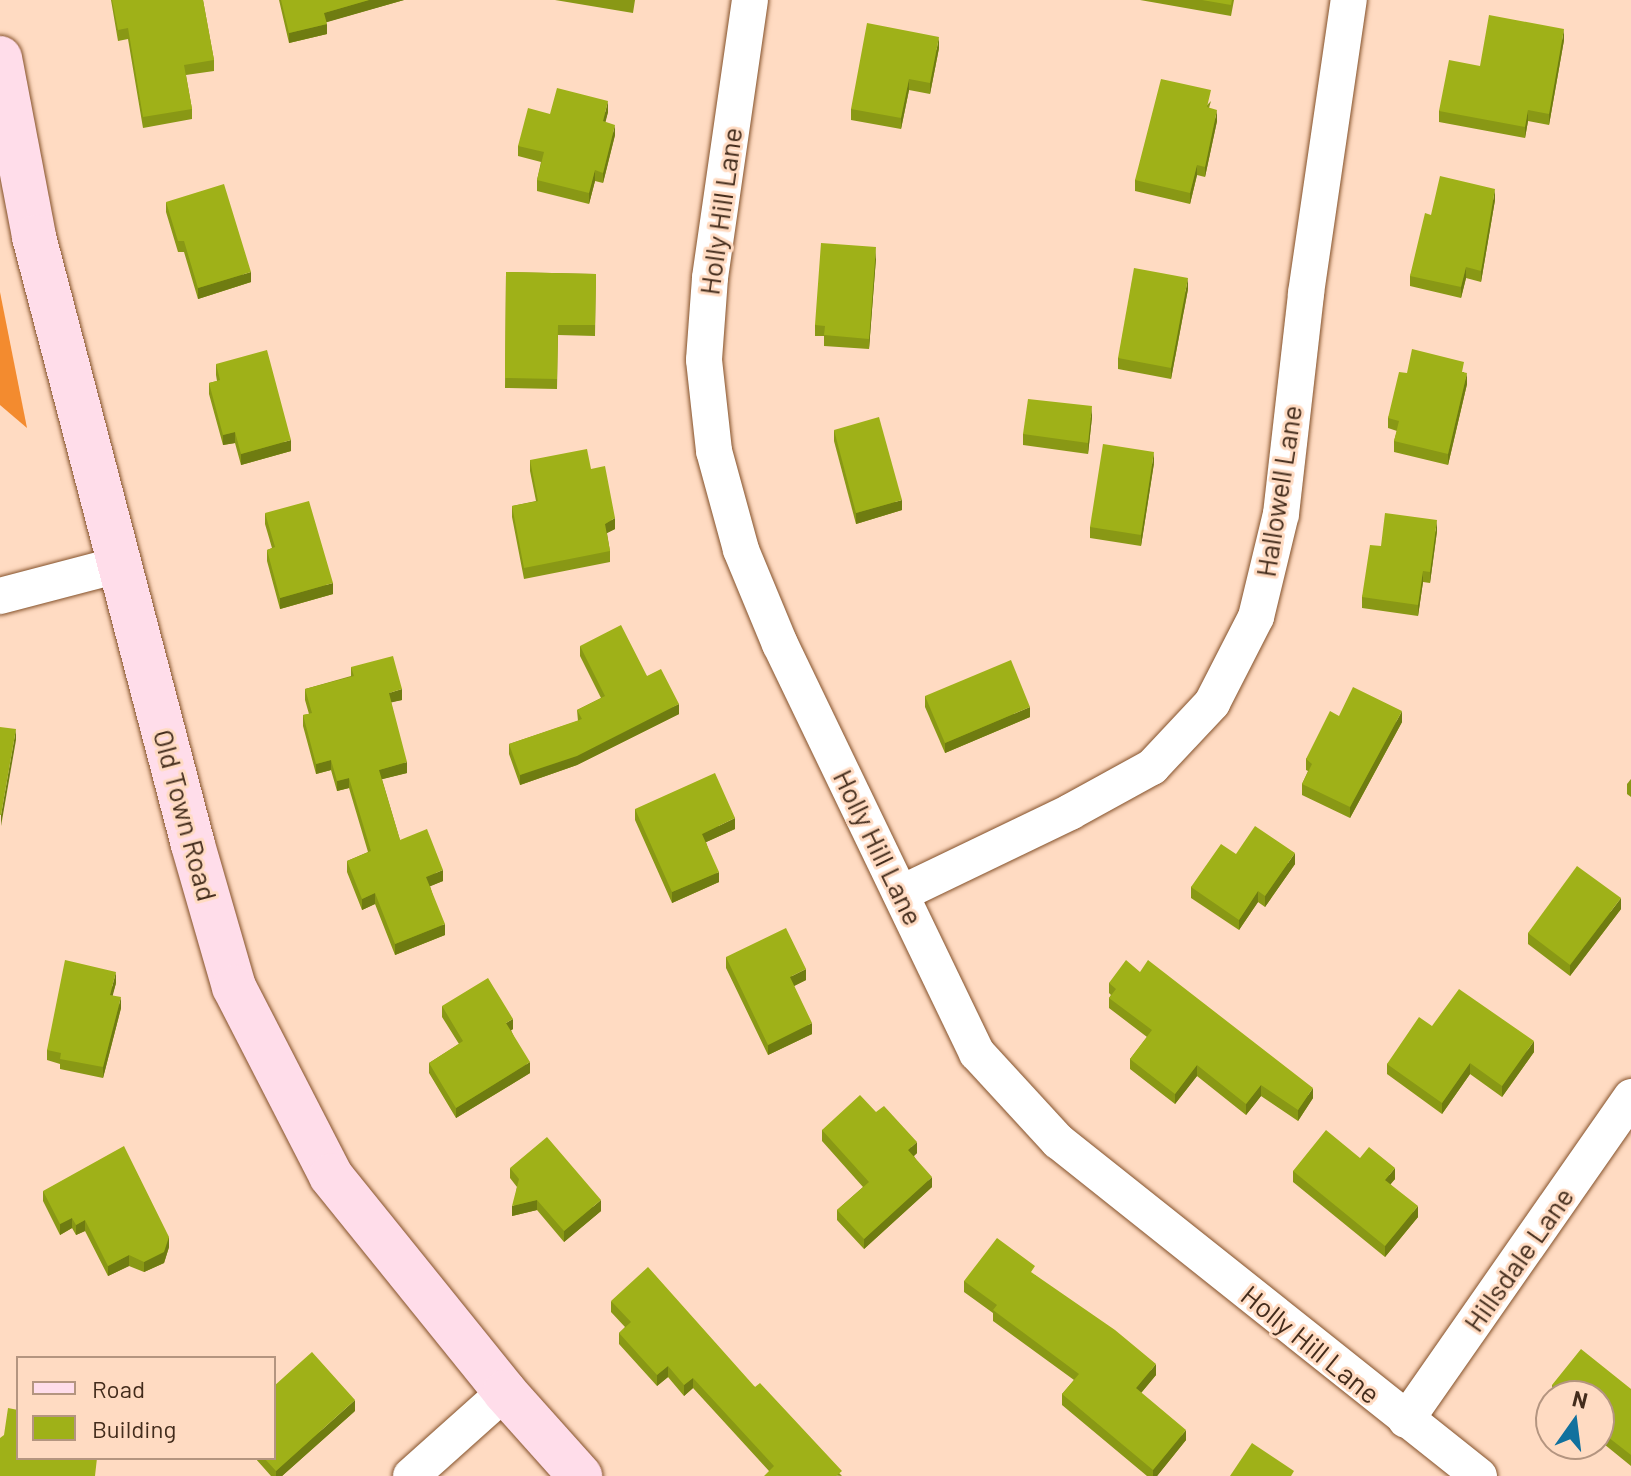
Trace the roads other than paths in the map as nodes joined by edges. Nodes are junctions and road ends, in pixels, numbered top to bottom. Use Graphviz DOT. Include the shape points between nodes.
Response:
graph roads {
  1 [pos="750,0"];
  2 [pos="1349,0"];
  3 [pos="0,58"];
  4 [pos="118,565"];
  5 [pos="0,596"];
  6 [pos="902,893"];
  7 [pos="1631,1097"];
  8 [pos="505,1392"];
  9 [pos="1406,1420"];
  10 [pos="411,1476"];
  11 [pos="580,1476"];
  12 [pos="1479,1476"];
  1 -- 6 [label="street, Holly Hill Lane" via="710,278 704,360 714,451 741,550 780,644"];
  2 -- 6 [label="street, Hallowell Lane" via="1306,293 1281,514 1256,617 1212,703 1152,767"];
  3 -- 4 [label="main road, Old Town Road" via="34,237"];
  4 -- 5 [label="street"];
  4 -- 8 [label="main road, Old Town Road" via="234,987 331,1176"];
  6 -- 9 [label="street, Holly Hill Lane" via="977,1053 1058,1141"];
  7 -- 9 [label="street, Hillsdale Lane"];
  8 -- 10 [label="street"];
  8 -- 11 [label="main road, Old Town Road"];
  9 -- 12 [label="street, Holly Hill Lane"];
}
